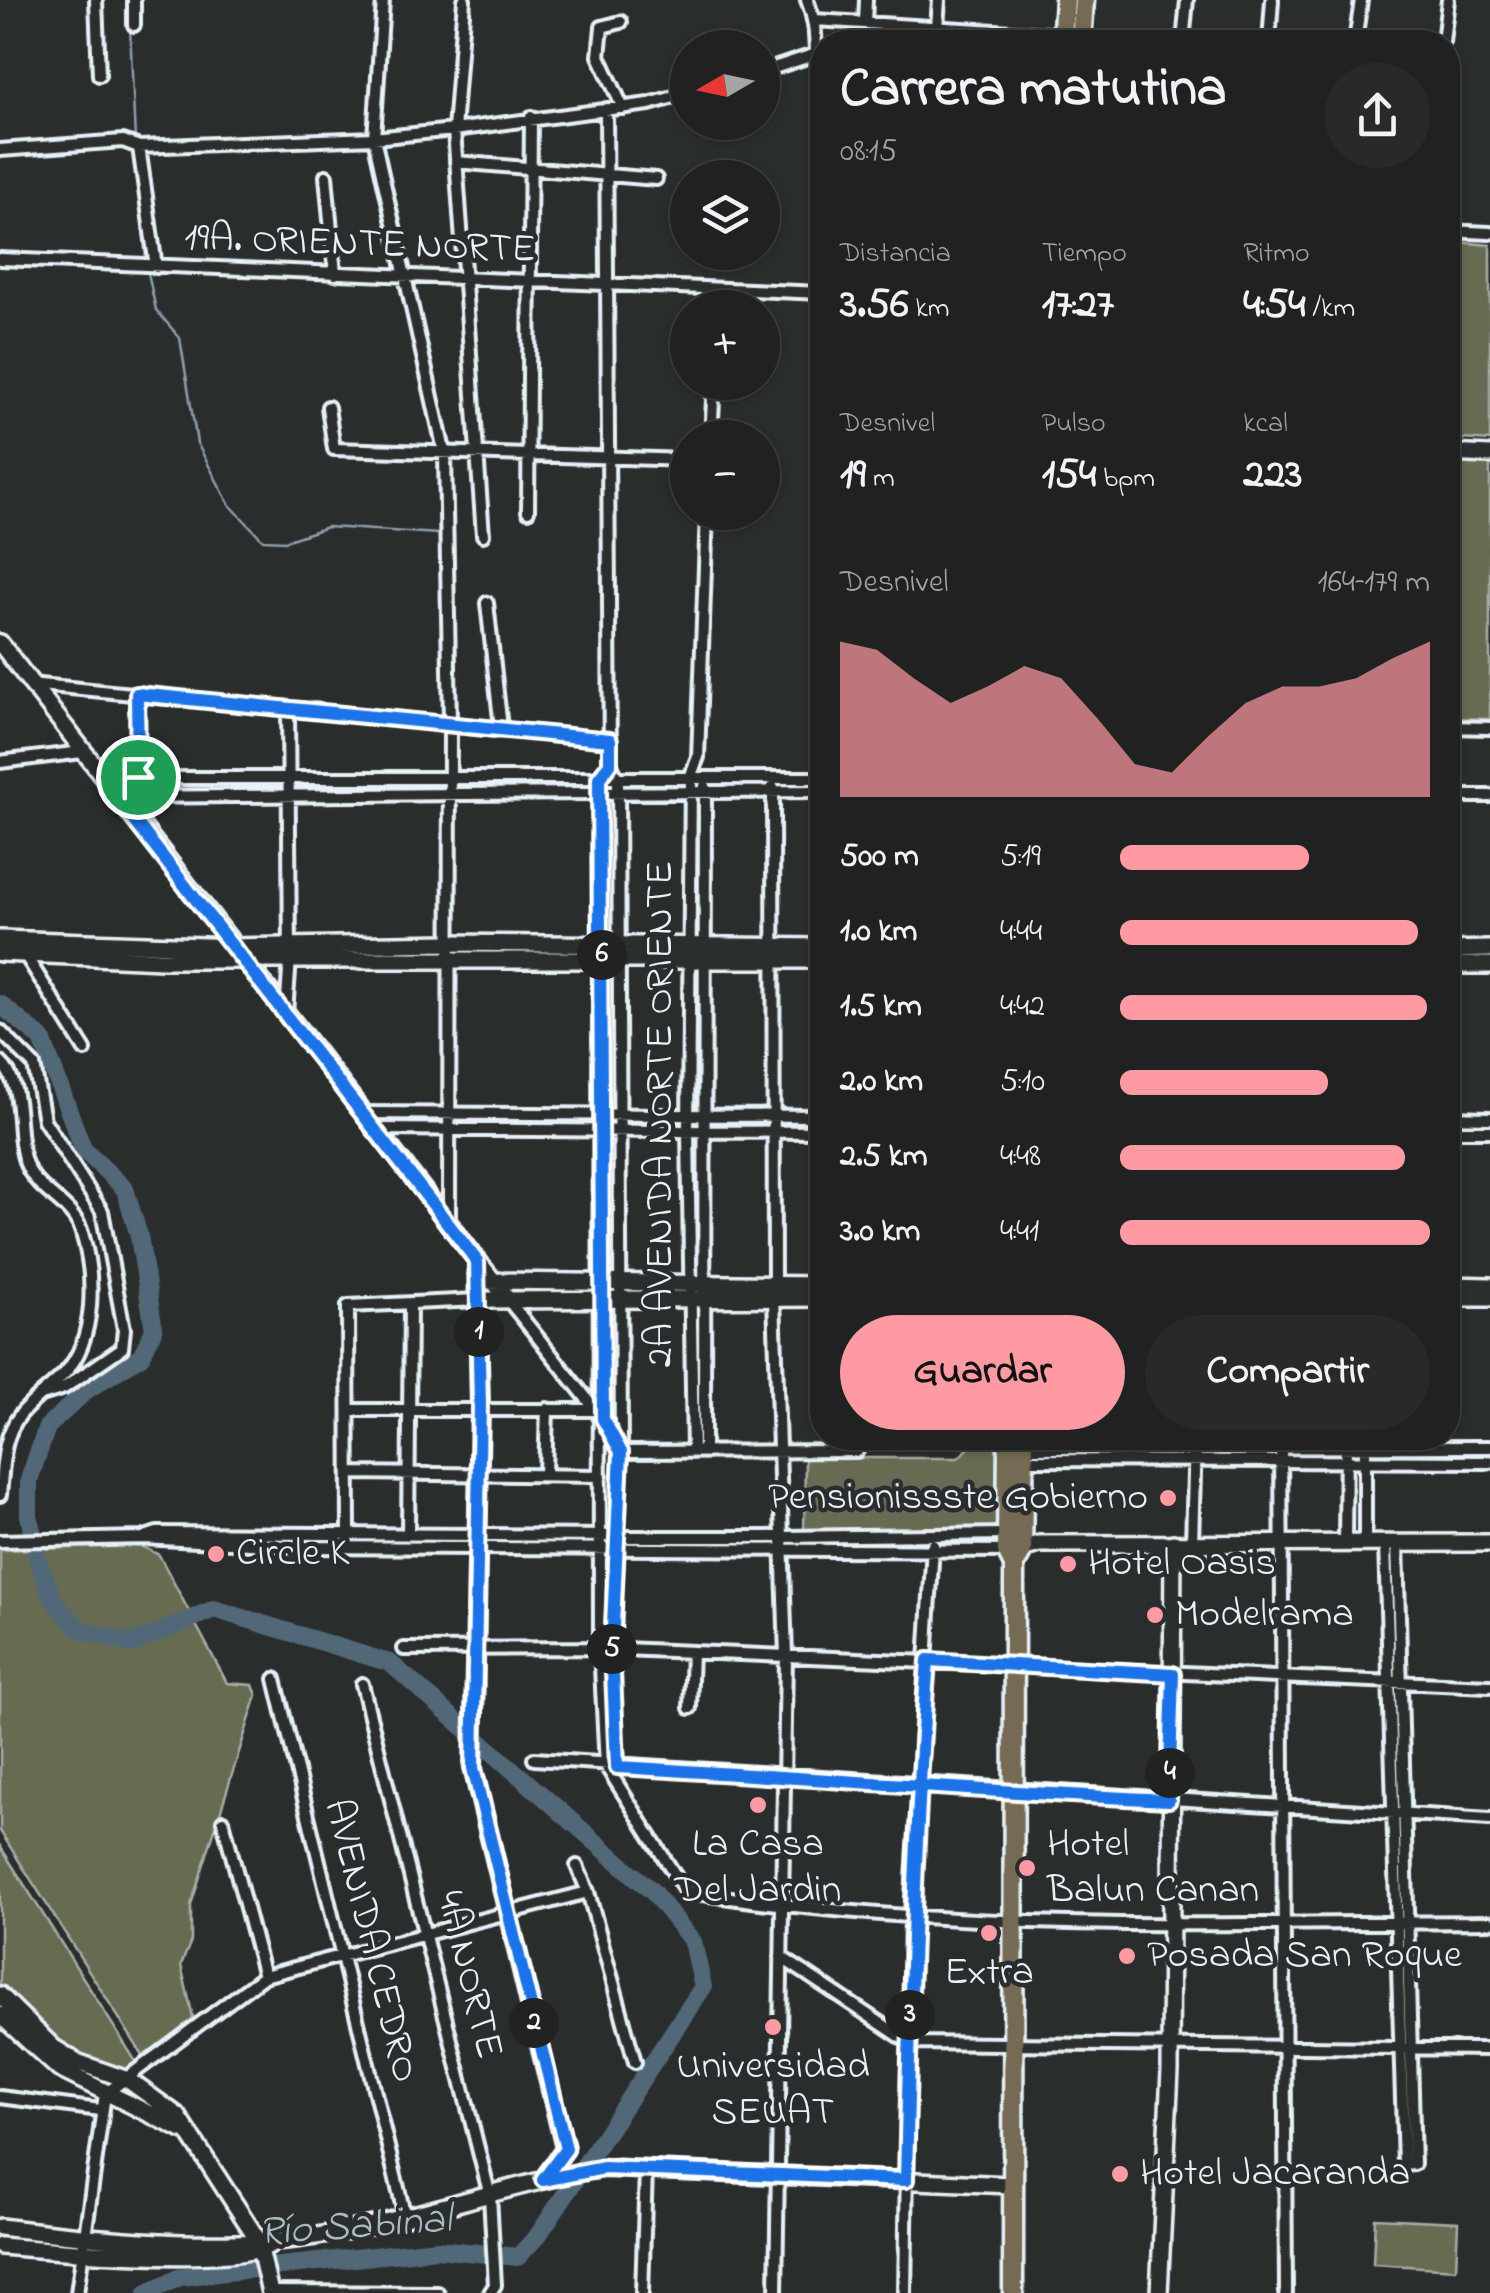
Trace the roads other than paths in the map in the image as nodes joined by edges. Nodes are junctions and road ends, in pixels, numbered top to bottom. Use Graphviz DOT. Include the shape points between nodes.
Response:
graph roads {
  1 [pos="96,0"];
  2 [pos="134,0"];
  3 [pos="383,0"];
  4 [pos="464,0"];
  5 [pos="807,0"];
  6 [pos="866,0"];
  7 [pos="939,0"];
  8 [pos="1065,0"];
  9 [pos="1084,0"];
  10 [pos="1188,0"];
  11 [pos="1272,0"];
  12 [pos="1361,0"];
  13 [pos="1448,0"];
  14 [pos="816,20"];
  15 [pos="621,22"];
  16 [pos="864,23"];
  17 [pos="134,25"];
  18 [pos="937,27"];
  19 [pos="818,30"];
  20 [pos="968,30"];
  21 [pos="1063,30"];
  22 [pos="1082,30"];
  23 [pos="1184,30"];
  24 [pos="1270,30"];
  25 [pos="1357,30"];
  26 [pos="1445,30"];
  27 [pos="810,57"];
  28 [pos="780,67"];
  29 [pos="99,74"];
  30 [pos="670,97"];
  31 [pos="622,108"];
  32 [pos="606,109"];
  33 [pos="532,117"];
  34 [pos="454,130"];
  35 [pos="374,138"];
  36 [pos="138,146"];
  37 [pos="0,150"];
  38 [pos="456,162"];
  39 [pos="532,168"];
  40 [pos="606,174"];
  41 [pos="326,176"];
  42 [pos="656,178"];
  43 [pos="1460,232"];
  44 [pos="1490,233"];
  45 [pos="0,259"];
  46 [pos="153,267"];
  47 [pos="335,274"];
  48 [pos="404,276"];
  49 [pos="464,279"];
  50 [pos="530,282"];
  51 [pos="607,284"];
  52 [pos="719,289"];
  53 [pos="810,293"];
  54 [pos="328,407"];
  55 [pos="1460,453"];
  56 [pos="445,455"];
  57 [pos="1490,455"];
  58 [pos="478,456"];
  59 [pos="528,456"];
  60 [pos="608,458"];
  61 [pos="670,460"];
  62 [pos="528,511"];
  63 [pos="706,530"];
  64 [pos="483,535"];
  65 [pos="487,603"];
  66 [pos="0,644"];
  67 [pos="29,684"];
  68 [pos="137,694"];
  69 [pos="288,709"];
  70 [pos="450,722"];
  71 [pos="1460,727"];
  72 [pos="501,728"];
  73 [pos="1490,728"];
  74 [pos="610,740"];
  75 [pos="82,752"];
  76 [pos="698,756"];
  77 [pos="0,762"];
  78 [pos="610,764"];
  79 [pos="691,775"];
  80 [pos="705,775"];
  81 [pos="287,776"];
  82 [pos="773,776"];
  83 [pos="138,777"];
  84 [pos="102,778"];
  85 [pos="447,778"];
  86 [pos="599,778"];
  87 [pos="618,778"];
  88 [pos="810,778"];
  89 [pos="599,791"];
  90 [pos="618,791"];
  91 [pos="691,792"];
  92 [pos="705,792"];
  93 [pos="773,792"];
  94 [pos="810,792"];
  95 [pos="287,793"];
  96 [pos="448,795"];
  97 [pos="138,796"];
  98 [pos="1460,796"];
  99 [pos="1490,796"];
  100 [pos="117,798"];
  101 [pos="8,940"];
  102 [pos="810,949"];
  103 [pos="1490,949"];
  104 [pos="290,950"];
  105 [pos="1460,950"];
  106 [pos="448,951"];
  107 [pos="237,952"];
  108 [pos="0,954"];
  109 [pos="610,954"];
  110 [pos="696,954"];
  111 [pos="774,954"];
  112 [pos="25,955"];
  113 [pos="810,958"];
  114 [pos="1460,964"];
  115 [pos="1490,965"];
  116 [pos="286,1016"];
  117 [pos="0,1031"];
  118 [pos="85,1050"];
  119 [pos="0,1062"];
  120 [pos="447,1112"];
  121 [pos="359,1113"];
  122 [pos="602,1115"];
  123 [pos="704,1115"];
  124 [pos="776,1115"];
  125 [pos="618,1116"];
  126 [pos="689,1116"];
  127 [pos="810,1116"];
  128 [pos="1460,1117"];
  129 [pos="1490,1118"];
  130 [pos="446,1128"];
  131 [pos="371,1129"];
  132 [pos="602,1131"];
  133 [pos="688,1131"];
  134 [pos="704,1131"];
  135 [pos="774,1131"];
  136 [pos="1460,1131"];
  137 [pos="619,1132"];
  138 [pos="810,1132"];
  139 [pos="1490,1132"];
  140 [pos="449,1228"];
  141 [pos="486,1281"];
  142 [pos="1460,1285"];
  143 [pos="810,1286"];
  144 [pos="1490,1286"];
  145 [pos="611,1291"];
  146 [pos="697,1291"];
  147 [pos="774,1291"];
  148 [pos="810,1296"];
  149 [pos="1460,1298"];
  150 [pos="1490,1298"];
  151 [pos="478,1300"];
  152 [pos="508,1300"];
  153 [pos="410,1305"];
  154 [pos="44,1394"];
  155 [pos="480,1407"];
  156 [pos="546,1408"];
  157 [pos="350,1410"];
  158 [pos="407,1411"];
  159 [pos="599,1414"];
  160 [pos="1460,1445"];
  161 [pos="1490,1446"];
  162 [pos="857,1450"];
  163 [pos="1020,1450"];
  164 [pos="1020,1450"];
  165 [pos="1047,1450"];
  166 [pos="1095,1450"];
  167 [pos="1106,1450"];
  168 [pos="1177,1450"];
  169 [pos="1190,1450"];
  170 [pos="1203,1450"];
  171 [pos="1281,1450"];
  172 [pos="1346,1450"];
  173 [pos="1365,1450"];
  174 [pos="844,1451"];
  175 [pos="621,1452"];
  176 [pos="699,1452"];
  177 [pos="778,1452"];
  178 [pos="1074,1454"];
  179 [pos="1365,1460"];
  180 [pos="1105,1461"];
  181 [pos="1346,1461"];
  182 [pos="1281,1462"];
  183 [pos="1490,1462"];
  184 [pos="350,1473"];
  185 [pos="479,1473"];
  186 [pos="406,1474"];
  187 [pos="545,1474"];
  188 [pos="602,1476"];
  189 [pos="0,1495"];
  190 [pos="302,1534"];
  191 [pos="349,1534"];
  192 [pos="408,1534"];
  193 [pos="601,1534"];
  194 [pos="619,1534"];
  195 [pos="933,1535"];
  196 [pos="144,1538"];
  197 [pos="2,1540"];
  198 [pos="477,1541"];
  199 [pos="783,1543"];
  200 [pos="1173,1543"];
  201 [pos="1192,1543"];
  202 [pos="1490,1543"];
  203 [pos="1282,1544"];
  204 [pos="1345,1544"];
  205 [pos="1365,1544"];
  206 [pos="1391,1544"];
  207 [pos="1019,1546"];
  208 [pos="303,1547"];
  209 [pos="600,1548"];
  210 [pos="619,1549"];
  211 [pos="933,1550"];
  212 [pos="475,1648"];
  213 [pos="606,1648"];
  214 [pos="404,1649"];
  215 [pos="692,1652"];
  216 [pos="786,1656"];
  217 [pos="928,1660"];
  218 [pos="1012,1666"];
  219 [pos="1173,1674"];
  220 [pos="1282,1678"];
  221 [pos="276,1679"];
  222 [pos="362,1684"];
  223 [pos="1395,1684"];
  224 [pos="1490,1686"];
  225 [pos="690,1708"];
  226 [pos="534,1759"];
  227 [pos="612,1770"];
  228 [pos="783,1778"];
  229 [pos="919,1786"];
  230 [pos="1012,1791"];
  231 [pos="1169,1800"];
  232 [pos="1282,1804"];
  233 [pos="1398,1811"];
  234 [pos="1490,1820"];
  235 [pos="223,1821"];
  236 [pos="577,1866"];
  237 [pos="588,1892"];
  238 [pos="782,1908"];
  239 [pos="911,1914"];
  240 [pos="507,1915"];
  241 [pos="1012,1920"];
  242 [pos="1394,1922"];
  243 [pos="1408,1922"];
  244 [pos="1490,1922"];
  245 [pos="1170,1923"];
  246 [pos="1283,1923"];
  247 [pos="428,1934"];
  248 [pos="342,1956"];
  249 [pos="781,1957"];
  250 [pos="264,1976"];
  251 [pos="1,1997"];
  252 [pos="0,2016"];
  253 [pos="910,2043"];
  254 [pos="1013,2045"];
  255 [pos="1170,2046"];
  256 [pos="1284,2048"];
  257 [pos="1406,2048"];
  258 [pos="1490,2049"];
  259 [pos="636,2062"];
  260 [pos="128,2080"];
  261 [pos="0,2096"];
  262 [pos="102,2102"];
  263 [pos="185,2132"];
  264 [pos="646,2170"];
  265 [pos="778,2177"];
  266 [pos="549,2179"];
  267 [pos="906,2180"];
  268 [pos="1011,2185"];
  269 [pos="490,2196"];
  270 [pos="405,2217"];
  271 [pos="0,2227"];
  272 [pos="0,2246"];
  273 [pos="85,2246"];
  274 [pos="265,2247"];
  275 [pos="495,2286"];
  276 [pos="269,2290"];
  277 [pos="77,2293"];
  278 [pos="438,2293"];
  279 [pos="642,2293"];
  280 [pos="776,2293"];
  281 [pos="904,2293"];
  282 [pos="1013,2293"];
  283 [pos="1159,2293"];
  284 [pos="1286,2293"];
  1 -- 29 [label="street"];
  2 -- 17 [label="street"];
  3 -- 35 [label="street"];
  4 -- 34 [label="street"];
  5 -- 14 [label="street"];
  6 -- 16 [label="street"];
  7 -- 18 [label="street"];
  8 -- 21 [label="main road"];
  9 -- 22 [label="main road"];
  10 -- 23 [label="street"];
  11 -- 24 [label="street"];
  12 -- 25 [label="street"];
  13 -- 26 [label="street"];
  14 -- 16 [label="street"];
  14 -- 19 [label="street"];
  15 -- 31 [label="street" via="602,27 598,43"];
  16 -- 18 [label="street"];
  18 -- 20 [label="street"];
  27 -- 28 [label="street"];
  30 -- 31 [label="street"];
  31 -- 32 [label="street"];
  32 -- 33 [label="street"];
  32 -- 40 [label="street"];
  33 -- 34 [label="street"];
  33 -- 39 [label="street"];
  34 -- 35 [label="street"];
  34 -- 38 [label="street"];
  35 -- 36 [label="street"];
  35 -- 48 [label="street"];
  36 -- 37 [label="street" via="123,141"];
  36 -- 46 [label="street"];
  38 -- 39 [label="street"];
  38 -- 49 [label="street"];
  39 -- 40 [label="street"];
  39 -- 50 [label="street"];
  40 -- 42 [label="street"];
  40 -- 51 [label="street"];
  41 -- 47 [label="street"];
  43 -- 44 [label="street"];
  45 -- 46 [label="street, 19A. ORIENTE NORTE"];
  46 -- 47 [label="street, 19A. ORIENTE NORTE"];
  47 -- 48 [label="street, 19A. ORIENTE NORTE"];
  48 -- 49 [label="street, 19A. ORIENTE NORTE"];
  48 -- 56 [label="street"];
  49 -- 50 [label="street, 19A. ORIENTE NORTE"];
  49 -- 58 [label="street"];
  50 -- 51 [label="street, 19A. ORIENTE NORTE"];
  50 -- 59 [label="street"];
  51 -- 52 [label="street, 19A. ORIENTE NORTE"];
  51 -- 60 [label="street"];
  52 -- 53 [label="street, 19A. ORIENTE NORTE"];
  54 -- 56 [label="street" via="334,449"];
  55 -- 57 [label="street"];
  56 -- 58 [label="street"];
  56 -- 70 [label="street"];
  58 -- 59 [label="street"];
  58 -- 64 [label="street"];
  59 -- 60 [label="street"];
  59 -- 62 [label="street"];
  60 -- 61 [label="street"];
  60 -- 74 [label="street"];
  63 -- 76 [label="street"];
  65 -- 72 [label="street"];
  66 -- 67 [label="street"];
  67 -- 68 [label="street"];
  67 -- 75 [label="street"];
  68 -- 69 [label="street"];
  68 -- 83 [label="street"];
  69 -- 70 [label="street"];
  69 -- 81 [label="street"];
  70 -- 72 [label="street"];
  70 -- 85 [label="street"];
  71 -- 73 [label="street"];
  72 -- 74 [label="street"];
  74 -- 78 [label="street"];
  75 -- 77 [label="street"];
  75 -- 84 [label="street"];
  76 -- 79 [label="street"];
  76 -- 80 [label="street"];
  78 -- 86 [label="street"];
  78 -- 87 [label="street"];
  79 -- 80 [label="street"];
  79 -- 87 [label="street"];
  79 -- 91 [label="street, 2A AVENIDA NORTE ORIENTE"];
  80 -- 82 [label="street"];
  80 -- 92 [label="street, 2A AVENIDA NORTE ORIENTE"];
  81 -- 83 [label="street"];
  81 -- 85 [label="street"];
  81 -- 95 [label="street"];
  82 -- 88 [label="street"];
  82 -- 93 [label="street"];
  83 -- 84 [label="street"];
  83 -- 97 [label="street"];
  84 -- 100 [label="street"];
  85 -- 86 [label="street"];
  85 -- 96 [label="street"];
  86 -- 87 [label="street"];
  86 -- 89 [label="street"];
  87 -- 90 [label="street"];
  89 -- 90 [label="street"];
  89 -- 96 [label="street"];
  89 -- 109 [label="street"];
  90 -- 91 [label="street"];
  90 -- 109 [label="street"];
  91 -- 92 [label="street"];
  91 -- 110 [label="street, 2A AVENIDA NORTE ORIENTE"];
  92 -- 93 [label="street"];
  92 -- 110 [label="street, 2A AVENIDA NORTE ORIENTE"];
  93 -- 94 [label="street"];
  93 -- 111 [label="street"];
  95 -- 96 [label="street"];
  95 -- 97 [label="street"];
  95 -- 104 [label="street"];
  96 -- 106 [label="street"];
  97 -- 100 [label="street"];
  98 -- 99 [label="street"];
  100 -- 107 [label="street"];
  101 -- 107 [label="street"];
  101 -- 112 [label="street"];
  102 -- 111 [label="street"];
  103 -- 105 [label="street"];
  104 -- 106 [label="street"];
  104 -- 107 [label="street"];
  104 -- 116 [label="street"];
  106 -- 109 [label="street"];
  106 -- 120 [label="street"];
  107 -- 112 [label="street"];
  107 -- 116 [label="street"];
  108 -- 112 [label="street"];
  109 -- 110 [label="street"];
  109 -- 122 [label="street"];
  109 -- 125 [label="street"];
  110 -- 111 [label="street"];
  110 -- 123 [label="street, 2A AVENIDA NORTE ORIENTE"];
  110 -- 126 [label="street, 2A AVENIDA NORTE ORIENTE"];
  111 -- 113 [label="street"];
  111 -- 124 [label="street"];
  112 -- 118 [label="street"];
  114 -- 115 [label="street"];
  116 -- 121 [label="street"];
  117 -- 154 [label="street" via="34,1065 44,1120 102,1211 124,1329 122,1348"];
  119 -- 154 [label="street" via="15,1094 30,1174 70,1208 84,1246 91,1305 85,1334 68,1369"];
  120 -- 121 [label="street"];
  120 -- 122 [label="street"];
  120 -- 130 [label="street"];
  121 -- 131 [label="street"];
  122 -- 125 [label="street"];
  122 -- 132 [label="street"];
  123 -- 124 [label="street"];
  123 -- 126 [label="street"];
  123 -- 134 [label="street, 2A AVENIDA NORTE ORIENTE"];
  124 -- 127 [label="street"];
  124 -- 135 [label="street"];
  125 -- 126 [label="street"];
  125 -- 137 [label="street"];
  126 -- 133 [label="street, 2A AVENIDA NORTE ORIENTE"];
  128 -- 129 [label="street"];
  130 -- 131 [label="street"];
  130 -- 132 [label="street"];
  130 -- 140 [label="street"];
  131 -- 140 [label="street"];
  132 -- 137 [label="street"];
  132 -- 145 [label="street"];
  133 -- 134 [label="street"];
  133 -- 137 [label="street"];
  133 -- 146 [label="street, 2A AVENIDA NORTE ORIENTE"];
  134 -- 135 [label="street"];
  134 -- 146 [label="street, 2A AVENIDA NORTE ORIENTE"];
  135 -- 138 [label="street"];
  135 -- 147 [label="street"];
  136 -- 139 [label="street"];
  137 -- 145 [label="street"];
  140 -- 141 [label="street"];
  141 -- 145 [label="street"];
  141 -- 151 [label="street"];
  141 -- 152 [label="street"];
  142 -- 144 [label="street"];
  143 -- 147 [label="street"];
  145 -- 146 [label="street"];
  145 -- 152 [label="street"];
  145 -- 159 [label="street"];
  145 -- 175 [label="street"];
  146 -- 147 [label="street"];
  146 -- 176 [label="street, 2A AVENIDA NORTE ORIENTE"];
  147 -- 148 [label="street"];
  147 -- 177 [label="street"];
  149 -- 150 [label="street"];
  151 -- 152 [label="street"];
  151 -- 153 [label="street"];
  151 -- 155 [label="street"];
  152 -- 159 [label="street"];
  153 -- 157 [label="street" via="348,1306"];
  153 -- 158 [label="street"];
  154 -- 189 [label="street" via="19,1416 5,1444"];
  155 -- 156 [label="street"];
  155 -- 158 [label="street"];
  155 -- 185 [label="street"];
  156 -- 159 [label="street"];
  156 -- 187 [label="street"];
  157 -- 158 [label="street"];
  157 -- 184 [label="street"];
  158 -- 186 [label="street"];
  159 -- 175 [label="street"];
  159 -- 188 [label="street"];
  160 -- 161 [label="street"];
  162 -- 174 [label="street"];
  163 -- 207 [label="main road"];
  164 -- 207 [label="main road"];
  165 -- 178 [label="street"];
  166 -- 178 [label="street"];
  167 -- 180 [label="street"];
  168 -- 180 [label="street"];
  169 -- 201 [label="street"];
  170 -- 182 [label="street"];
  171 -- 182 [label="street"];
  172 -- 181 [label="street"];
  173 -- 179 [label="street"];
  174 -- 177 [label="street"];
  175 -- 176 [label="street"];
  175 -- 194 [label="street"];
  176 -- 177 [label="street"];
  177 -- 199 [label="street"];
  178 -- 180 [label="street"];
  179 -- 181 [label="street"];
  179 -- 183 [label="street"];
  179 -- 205 [label="street"];
  181 -- 182 [label="street"];
  181 -- 204 [label="street"];
  182 -- 203 [label="street"];
  184 -- 186 [label="street"];
  184 -- 191 [label="street"];
  185 -- 186 [label="street"];
  185 -- 187 [label="street"];
  185 -- 198 [label="street"];
  186 -- 192 [label="street"];
  187 -- 188 [label="street"];
  188 -- 193 [label="street"];
  190 -- 191 [label="street"];
  190 -- 196 [label="street"];
  190 -- 208 [label="street"];
  191 -- 192 [label="street"];
  192 -- 198 [label="street"];
  193 -- 194 [label="street"];
  193 -- 198 [label="street"];
  193 -- 209 [label="street"];
  194 -- 199 [label="street"];
  194 -- 210 [label="street"];
  195 -- 199 [label="street"];
  195 -- 207 [label="street"];
  195 -- 211 [label="street"];
  196 -- 197 [label="street"];
  196 -- 208 [label="street"];
  198 -- 208 [label="street"];
  198 -- 209 [label="street"];
  198 -- 212 [label="street"];
  199 -- 210 [label="street"];
  199 -- 211 [label="street"];
  199 -- 216 [label="street"];
  200 -- 201 [label="street"];
  200 -- 207 [label="street"];
  200 -- 219 [label="street"];
  201 -- 203 [label="street"];
  202 -- 206 [label="street"];
  203 -- 204 [label="street"];
  203 -- 220 [label="street"];
  204 -- 205 [label="street"];
  205 -- 206 [label="street"];
  206 -- 223 [label="street"];
  207 -- 211 [label="street"];
  207 -- 218 [label="main road"];
  209 -- 210 [label="street"];
  209 -- 213 [label="street"];
  210 -- 213 [label="street"];
  211 -- 217 [label="street"];
  212 -- 213 [label="street"];
  212 -- 214 [label="street"];
  212 -- 240 [label="street" via="472,1763"];
  213 -- 215 [label="street"];
  213 -- 227 [label="street"];
  215 -- 216 [label="street"];
  215 -- 225 [label="street"];
  216 -- 217 [label="street"];
  216 -- 228 [label="street"];
  217 -- 218 [label="street"];
  217 -- 229 [label="street"];
  218 -- 219 [label="street"];
  218 -- 230 [label="main road"];
  219 -- 220 [label="street"];
  219 -- 231 [label="street"];
  220 -- 223 [label="street"];
  220 -- 232 [label="street"];
  221 -- 248 [label="street, AVENIDA CEDRO"];
  222 -- 247 [label="street, 4A NORTE"];
  223 -- 224 [label="street"];
  223 -- 233 [label="street"];
  226 -- 227 [label="street"];
  227 -- 228 [label="street"];
  227 -- 238 [label="street" via="685,1892"];
  228 -- 229 [label="street"];
  228 -- 238 [label="street"];
  229 -- 230 [label="street"];
  229 -- 239 [label="street"];
  230 -- 231 [label="street"];
  230 -- 241 [label="main road"];
  231 -- 232 [label="street"];
  231 -- 245 [label="street"];
  232 -- 233 [label="street"];
  232 -- 246 [label="street"];
  233 -- 234 [label="street"];
  233 -- 242 [label="street"];
  233 -- 243 [label="street"];
  235 -- 250 [label="street"];
  236 -- 237 [label="street"];
  237 -- 240 [label="street"];
  237 -- 259 [label="street"];
  238 -- 239 [label="street"];
  238 -- 249 [label="street"];
  239 -- 241 [label="street"];
  239 -- 253 [label="street"];
  240 -- 247 [label="street"];
  240 -- 266 [label="street" via="566,2149"];
  241 -- 245 [label="street"];
  241 -- 254 [label="main road"];
  242 -- 243 [label="street"];
  242 -- 246 [label="street"];
  242 -- 257 [label="street"];
  243 -- 244 [label="street"];
  243 -- 257 [label="street"];
  245 -- 246 [label="street"];
  245 -- 255 [label="street"];
  246 -- 256 [label="street"];
  247 -- 248 [label="street"];
  247 -- 269 [label="street, 4A NORTE"];
  248 -- 250 [label="street"];
  248 -- 270 [label="street, AVENIDA CEDRO"];
  249 -- 253 [label="street"];
  249 -- 265 [label="street"];
  250 -- 260 [label="street"];
  251 -- 260 [label="street" via="54,2048"];
  252 -- 262 [label="street"];
  253 -- 254 [label="street"];
  253 -- 267 [label="street"];
  254 -- 255 [label="street"];
  254 -- 268 [label="main road"];
  255 -- 256 [label="street"];
  255 -- 283 [label="street"];
  256 -- 257 [label="street"];
  256 -- 284 [label="street"];
  257 -- 257 [label="street" via="1404,2164 1414,2164"];
  257 -- 258 [label="street"];
  260 -- 262 [label="street"];
  260 -- 263 [label="street" via="178,2116"];
  261 -- 262 [label="street"];
  262 -- 263 [label="street"];
  262 -- 273 [label="street"];
  263 -- 274 [label="street"];
  264 -- 265 [label="street"];
  264 -- 266 [label="street" via="599,2168"];
  264 -- 279 [label="street"];
  265 -- 267 [label="street"];
  265 -- 280 [label="street"];
  266 -- 269 [label="street"];
  267 -- 268 [label="street"];
  267 -- 281 [label="street"];
  268 -- 282 [label="main road"];
  269 -- 270 [label="street"];
  269 -- 275 [label="street, 4A NORTE"];
  270 -- 274 [label="street"];
  271 -- 273 [label="street"];
  272 -- 273 [label="street"];
  273 -- 274 [label="street"];
  273 -- 277 [label="street"];
  274 -- 276 [label="street"];
  276 -- 278 [label="street"];
}
